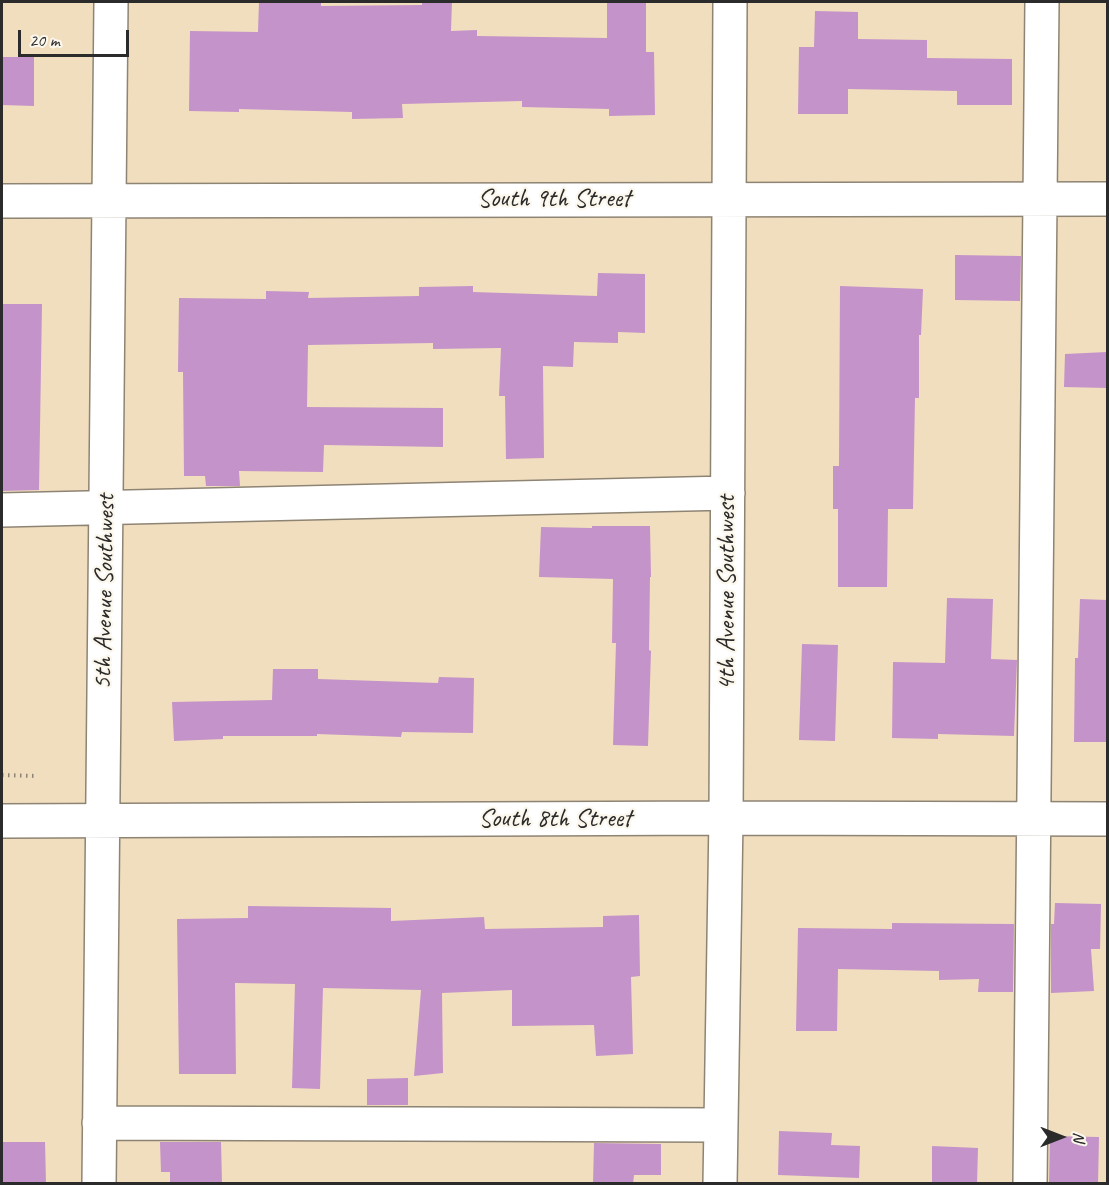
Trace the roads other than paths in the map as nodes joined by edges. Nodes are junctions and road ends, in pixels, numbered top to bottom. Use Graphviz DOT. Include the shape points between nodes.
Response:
graph roads {
  1 [pos="111,2"];
  2 [pos="730,2"];
  3 [pos="1042,2"];
  4 [pos="729,198"];
  5 [pos="1040,199"];
  6 [pos="1107,199"];
  7 [pos="2,201"];
  8 [pos="108,201"];
  9 [pos="728,493"];
  10 [pos="106,509"];
  11 [pos="2,510"];
  12 [pos="726,818"];
  13 [pos="1032,818"];
  14 [pos="1107,819"];
  15 [pos="2,821"];
  16 [pos="103,821"];
  17 [pos="99,1123"];
  18 [pos="720,1125"];
  19 [pos="99,1184"];
  20 [pos="720,1184"];
  21 [pos="1030,1184"];
  1 -- 8 [label="street, 5th Avenue Southwest"];
  2 -- 4 [label="street, 4th Avenue Southwest"];
  3 -- 5 [label="street"];
  4 -- 5 [label="street, South 9th Street"];
  4 -- 8 [label="street, South 9th Street"];
  4 -- 9 [label="street, 4th Avenue Southwest"];
  5 -- 6 [label="street, South 9th Street"];
  5 -- 13 [label="street"];
  7 -- 8 [label="street, South 9th Street"];
  8 -- 10 [label="street, 5th Avenue Southwest"];
  9 -- 10 [label="street"];
  9 -- 12 [label="street, 4th Avenue Southwest"];
  10 -- 11 [label="street"];
  10 -- 16 [label="street, 5th Avenue Southwest"];
  12 -- 13 [label="street, South 8th Street"];
  12 -- 16 [label="street, South 8th Street"];
  12 -- 18 [label="street, 4th Avenue Southwest"];
  13 -- 14 [label="street, South 8th Street"];
  13 -- 21 [label="street"];
  15 -- 16 [label="street, South 8th Street"];
  16 -- 17 [label="street, 5th Avenue Southwest"];
  17 -- 18 [label="street"];
  17 -- 19 [label="street, 5th Avenue Southwest"];
  18 -- 20 [label="street, 4th Avenue Southwest"];
}
